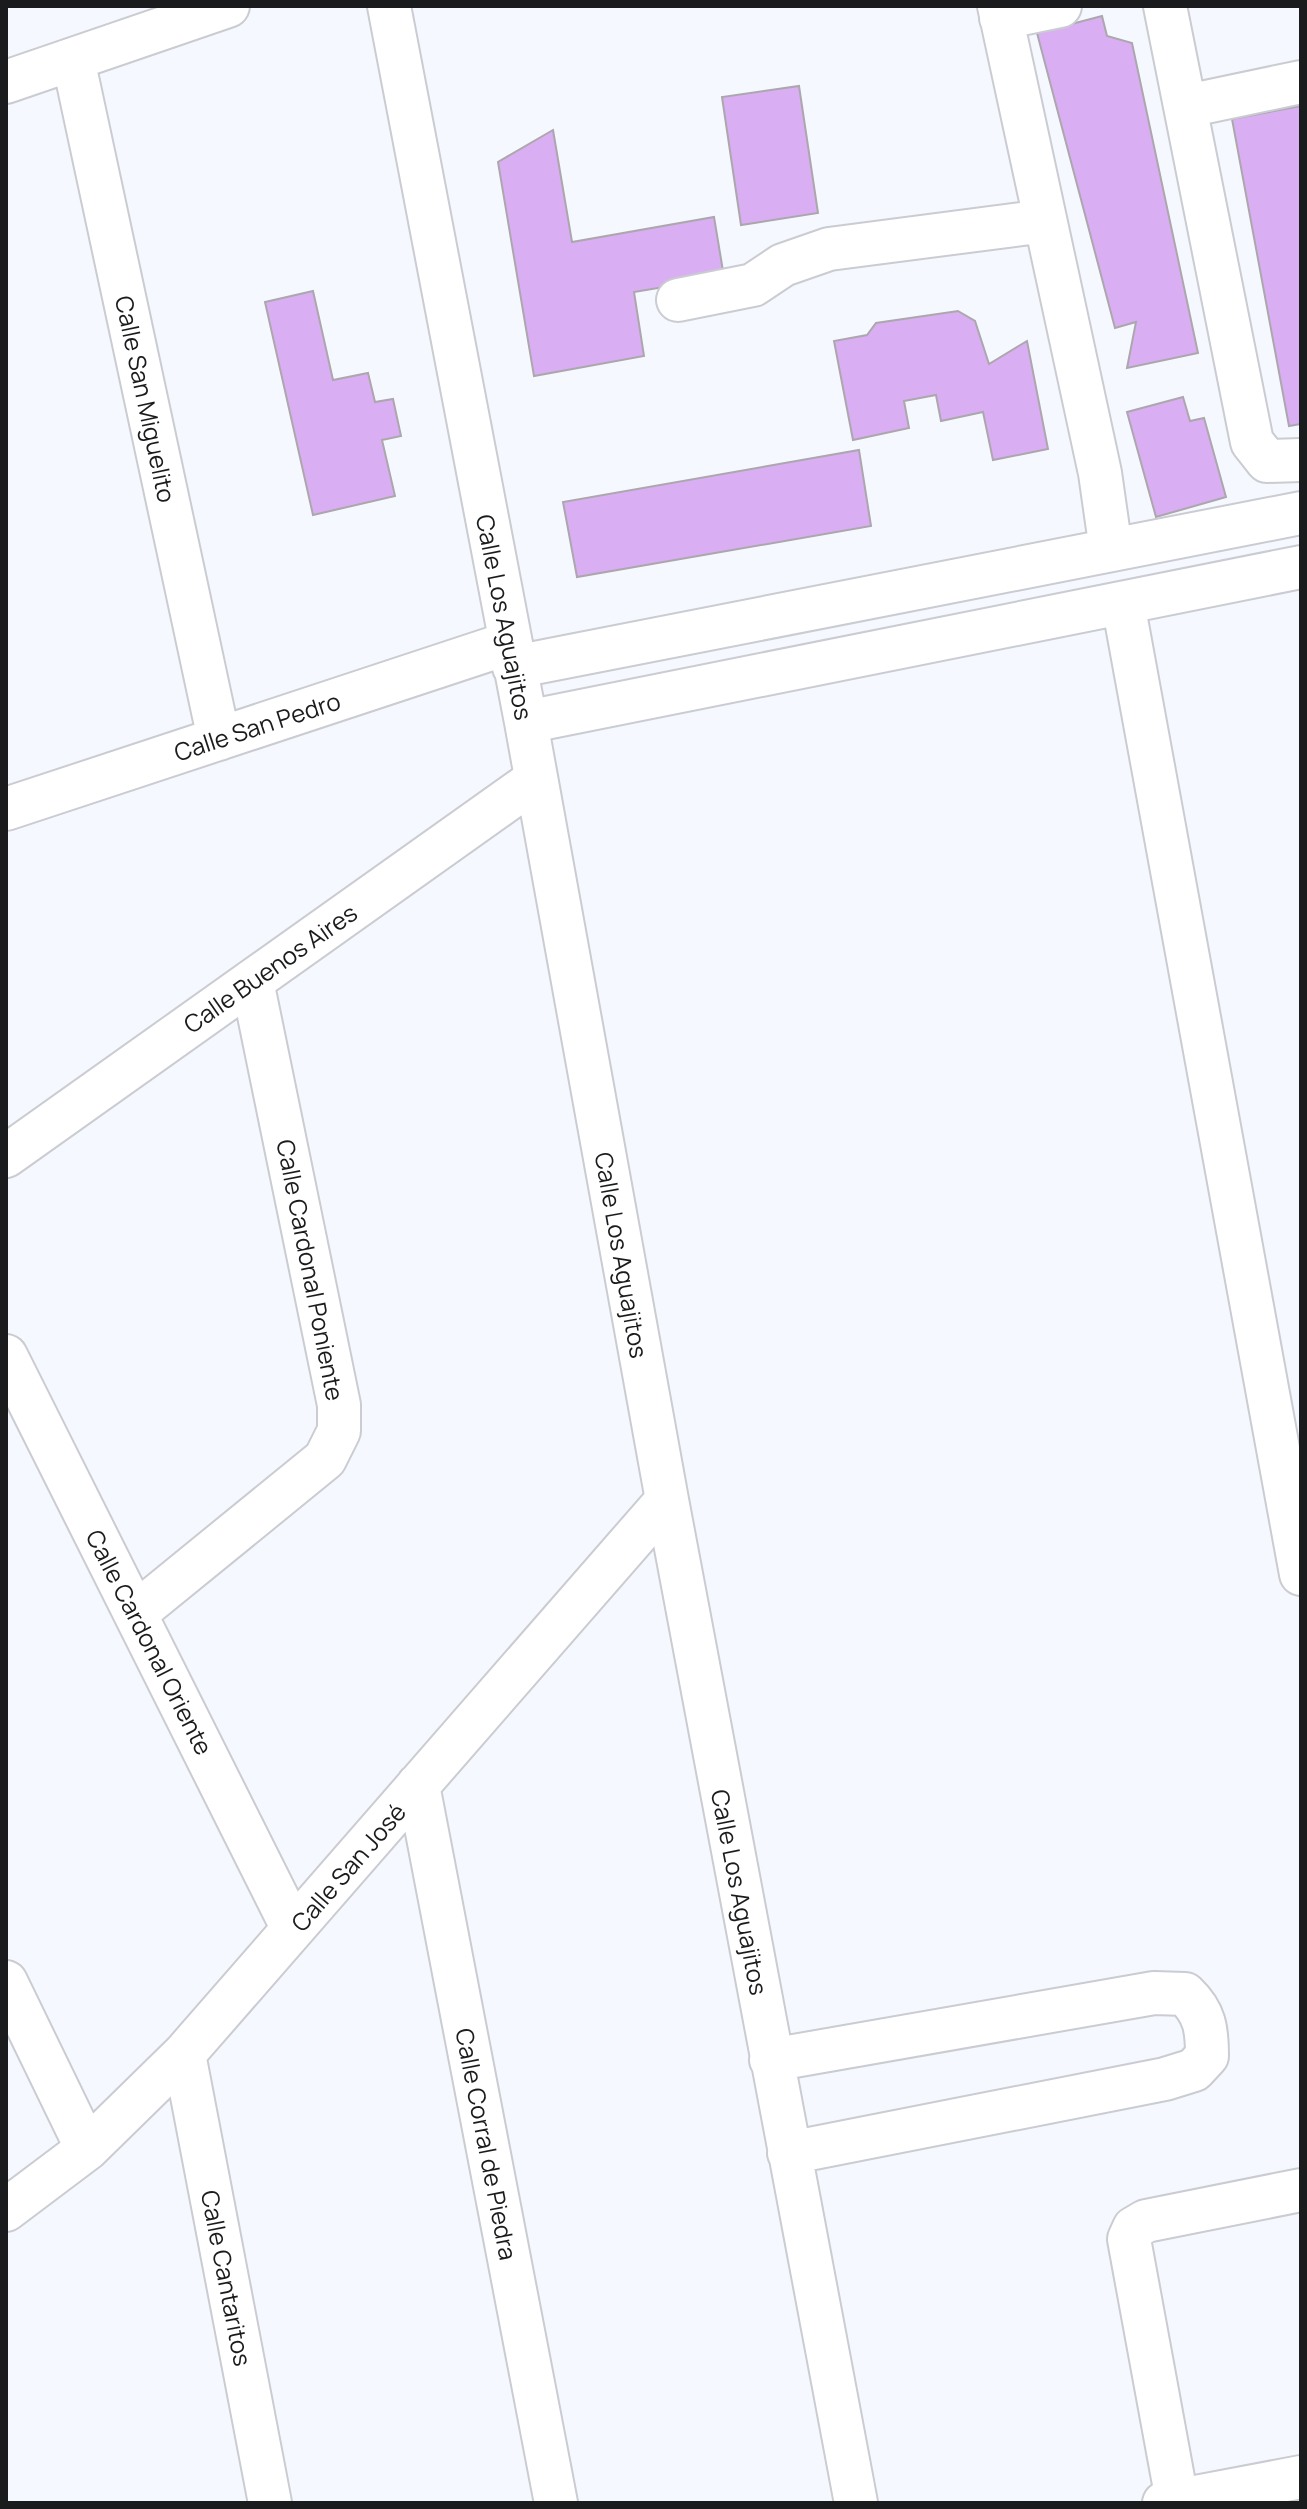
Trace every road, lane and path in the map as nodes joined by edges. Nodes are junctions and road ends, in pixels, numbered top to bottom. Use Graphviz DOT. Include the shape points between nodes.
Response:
graph roads {
  1 [pos="228,6"];
  2 [pos="389,6"];
  3 [pos="1060,6"];
  4 [pos="1165,6"];
  5 [pos="1000,12"];
  6 [pos="73,59"];
  7 [pos="6,82"];
  8 [pos="1301,82"];
  9 [pos="1187,106"];
  10 [pos="1045,221"];
  11 [pos="678,300"];
  12 [pos="1301,460"];
  13 [pos="1301,513"];
  14 [pos="1111,550"];
  15 [pos="1301,567"];
  16 [pos="1123,603"];
  17 [pos="511,655"];
  18 [pos="526,722"];
  19 [pos="219,739"];
  20 [pos="535,780"];
  21 [pos="6,809"];
  22 [pos="252,981"];
  23 [pos="6,1156"];
  24 [pos="6,1356"];
  25 [pos="667,1500"];
  26 [pos="1301,1574"];
  27 [pos="136,1613"];
  28 [pos="418,1785"];
  29 [pos="293,1929"];
  30 [pos="6,1982"];
  31 [pos="184,2054"];
  32 [pos="771,2060"];
  33 [pos="87,2149"];
  34 [pos="789,2153"];
  35 [pos="1301,2190"];
  36 [pos="6,2210"];
  37 [pos="1301,2477"];
  38 [pos="1170,2502"];
  39 [pos="270,2503"];
  40 [pos="556,2503"];
  41 [pos="856,2503"];
  1 -- 6 [label="street"];
  2 -- 17 [label="street, Calle Los Aguajitos"];
  3 -- 5 [label="street"];
  4 -- 9 [label="street"];
  5 -- 10 [label="street"];
  6 -- 7 [label="street"];
  6 -- 19 [label="street, Calle San Miguelito"];
  8 -- 9 [label="street"];
  9 -- 12 [label="street" via="1252,442 1267,461"];
  10 -- 11 [label="street" via="829,249 783,265 753,285"];
  10 -- 14 [label="street" via="1100,473"];
  13 -- 14 [label="street, Calle San Pedro"];
  14 -- 17 [label="street, Calle San Pedro"];
  15 -- 16 [label="street"];
  16 -- 18 [label="street"];
  16 -- 26 [label="street"];
  17 -- 18 [label="street, Calle Los Aguajitos"];
  17 -- 19 [label="street, Calle San Pedro"];
  18 -- 20 [label="street, Calle Los Aguajitos"];
  19 -- 21 [label="street, Calle San Pedro"];
  20 -- 22 [label="street, Calle Buenos Aires"];
  20 -- 25 [label="street, Calle Los Aguajitos"];
  22 -- 23 [label="street, Calle Buenos Aires"];
  22 -- 27 [label="street, Calle Cardonal Poniente" via="339,1405 339,1431 325,1459"];
  24 -- 27 [label="street, Calle Cardonal Oriente"];
  25 -- 28 [label="street, Calle San José"];
  25 -- 32 [label="street, Calle Los Aguajitos"];
  27 -- 29 [label="street, Calle Cardonal Oriente"];
  28 -- 29 [label="street, Calle San José"];
  28 -- 40 [label="street, Calle Corral de Piedra"];
  29 -- 31 [label="street, Calle San José"];
  30 -- 33 [label="street"];
  31 -- 33 [label="street, Calle San José"];
  31 -- 39 [label="street, Calle Cantaritos"];
  32 -- 34 [label="street, Calle Los Aguajitos"];
  32 -- 34 [label="street" via="1154,1993 1185,1994 1199,2007 1207,2028 1207,2056 1194,2070 1165,2079"];
  33 -- 36 [label="street, Calle San José"];
  34 -- 41 [label="street, Calle Los Aguajitos"];
  35 -- 38 [label="street" via="1146,2221 1129,2239"];
  37 -- 38 [label="street"];
}
